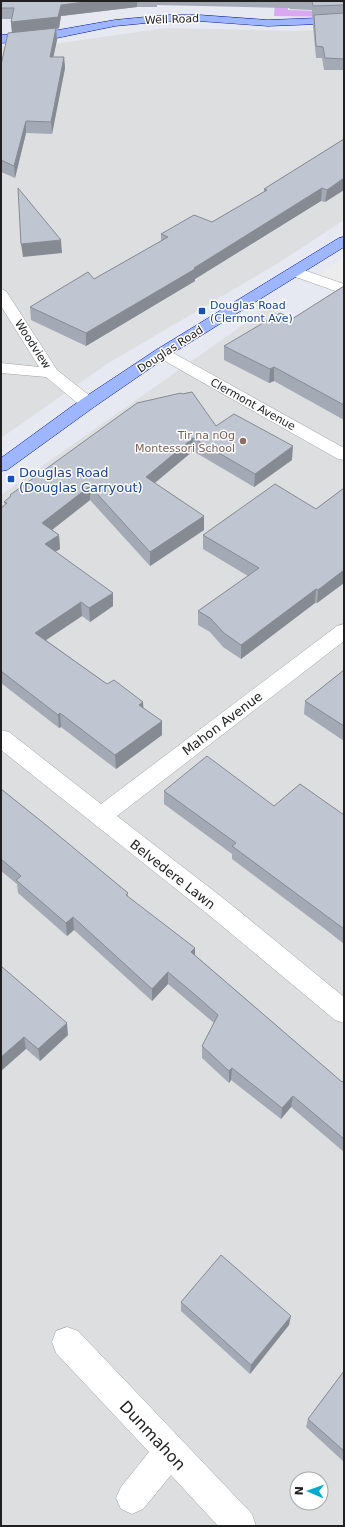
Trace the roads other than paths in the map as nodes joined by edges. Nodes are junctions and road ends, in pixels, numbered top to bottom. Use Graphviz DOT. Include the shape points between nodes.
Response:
graph roads {
  1 [pos="344,20"];
  2 [pos="1,39"];
  3 [pos="344,241"];
  4 [pos="295,272"];
  5 [pos="344,289"];
  6 [pos="1,294"];
  7 [pos="162,353"];
  8 [pos="1,368"];
  9 [pos="51,373"];
  10 [pos="88,403"];
  11 [pos="344,455"];
  12 [pos="1,466"];
  13 [pos="344,630"];
  14 [pos="1,738"];
  15 [pos="101,816"];
  16 [pos="344,1012"];
  17 [pos="67,1342"];
  18 [pos="169,1452"];
  19 [pos="132,1498"];
  20 [pos="240,1526"];
  1 -- 2 [label="main road, Well Road" via="274,23 167,18 47,36"];
  3 -- 4 [label="main road, Douglas Road"];
  4 -- 5 [label="street"];
  4 -- 7 [label="main road, Douglas Road"];
  6 -- 9 [label="street, Woodview"];
  7 -- 10 [label="main road, Douglas Road"];
  7 -- 11 [label="street, Clermont Avenue"];
  8 -- 9 [label="street, Woodview"];
  9 -- 10 [label="street"];
  10 -- 12 [label="main road, Douglas Road"];
  13 -- 15 [label="street, Mahon Avenue"];
  14 -- 15 [label="street, Belvedere Lawn"];
  15 -- 16 [label="street, Belvedere Lawn"];
  17 -- 18 [label="street, Dunmahon"];
  18 -- 19 [label="street"];
  18 -- 20 [label="street, Dunmahon"];
}
